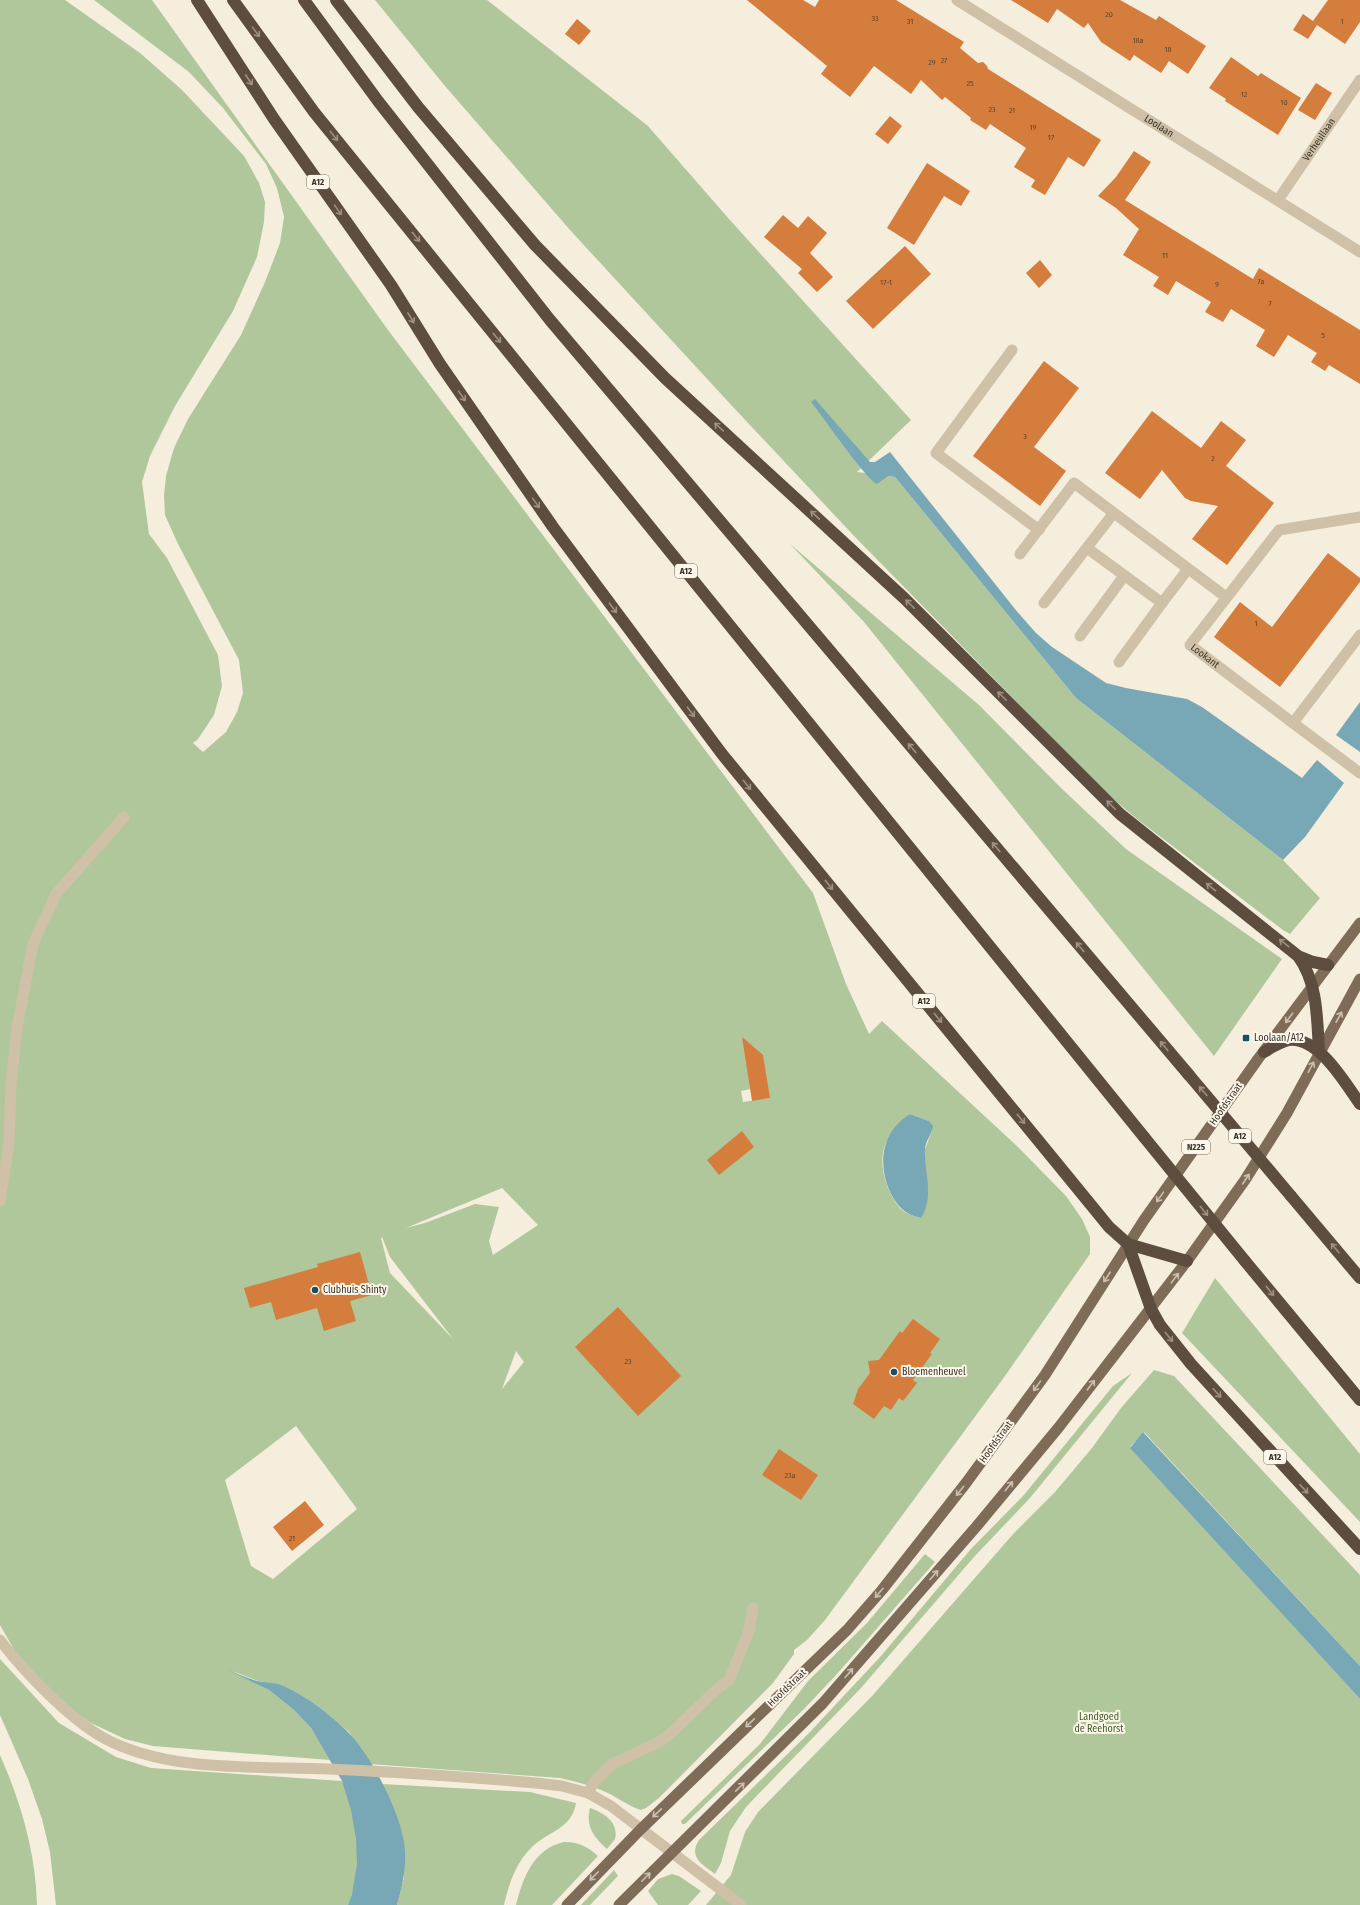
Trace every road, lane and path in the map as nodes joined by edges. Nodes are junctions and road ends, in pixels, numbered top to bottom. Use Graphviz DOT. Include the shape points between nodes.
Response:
graph roads {
  1 [pos="197,0"];
  2 [pos="234,0"];
  3 [pos="304,0"];
  4 [pos="336,0"];
  5 [pos="957,0"];
  6 [pos="1360,80"];
  7 [pos="1278,200"];
  8 [pos="1360,252"];
  9 [pos="1012,350"];
  10 [pos="1113,514"];
  11 [pos="1360,517"];
  12 [pos="1039,530"];
  13 [pos="1087,548"];
  14 [pos="1020,554"];
  15 [pos="1188,569"];
  16 [pos="1124,576"];
  17 [pos="1226,597"];
  18 [pos="1044,603"];
  19 [pos="1162,603"];
  20 [pos="1360,635"];
  21 [pos="1080,636"];
  22 [pos="1118,662"];
  23 [pos="1293,723"];
  24 [pos="1360,773"];
  25 [pos="124,818"];
  26 [pos="1360,923"];
  27 [pos="1298,956"];
  28 [pos="1328,965"];
  29 [pos="1360,979"];
  30 [pos="1312,986"];
  31 [pos="1319,1051"];
  32 [pos="1264,1052"];
  33 [pos="1360,1104"];
  34 [pos="0,1201"];
  35 [pos="1128,1244"];
  36 [pos="1187,1261"];
  37 [pos="1360,1278"];
  38 [pos="1151,1309"];
  39 [pos="1360,1400"];
  40 [pos="1360,1549"];
  41 [pos="753,1608"];
  42 [pos="0,1640"];
  43 [pos="588,1793"];
  44 [pos="641,1829"];
  45 [pos="671,1852"];
  46 [pos="567,1905"];
  47 [pos="619,1905"];
  48 [pos="741,1905"];
  1 -- 35 [label="highway, A12, one-way" via="274,119 391,286 440,364 553,527 722,754 1109,1227"];
  2 -- 39 [label="highway, A12, one-way, bridge" via="319,118"];
  37 -- 3 [label="highway, A12, one-way, bridge" via="550,320 378,101"];
  27 -- 4 [label="highway, one-way" via="1120,814 904,598 665,378 535,245 418,107"];
  5 -- 7 [label="street, Loolaan"];
  6 -- 7 [label="street, Verheullaan"];
  7 -- 8 [label="street, Loolaan"];
  9 -- 12 [label="street" via="936,453"];
  10 -- 12 [label="street" via="1074,483"];
  10 -- 13 [label="street"];
  10 -- 15 [label="street"];
  11 -- 17 [label="street, Lookant" via="1279,530"];
  12 -- 14 [label="street"];
  13 -- 16 [label="street"];
  13 -- 18 [label="street"];
  15 -- 17 [label="street"];
  15 -- 19 [label="street"];
  16 -- 19 [label="street"];
  16 -- 21 [label="street"];
  17 -- 23 [label="street, Lookant" via="1190,645"];
  19 -- 22 [label="street"];
  20 -- 23 [label="street"];
  23 -- 24 [label="street"];
  25 -- 34 [label="street" via="56,894 33,944 17,1028 11,1084 9,1144"];
  26 -- 28 [label="main road, Hoofdstraat / N225"];
  27 -- 28 [label="highway"];
  27 -- 30 [label="highway"];
  28 -- 30 [label="main road, Hoofdstraat / N225"];
  31 -- 29 [label="main road, one-way"];
  30 -- 31 [label="highway"];
  30 -- 32 [label="main road, Hoofdstraat / N225, one-way"];
  31 -- 32 [label="highway" via="1311,1045 1290,1040 1278,1043"];
  31 -- 33 [label="highway"];
  36 -- 31 [label="main road, one-way" via="1246,1180 1287,1113"];
  32 -- 35 [label="main road, Hoofdstraat / N225, one-way"];
  35 -- 36 [label="highway"];
  35 -- 38 [label="highway"];
  35 -- 44 [label="main road, Hoofdstraat, one-way" via="1045,1375 966,1483 882,1590 847,1630"];
  38 -- 36 [label="main road, one-way"];
  38 -- 40 [label="highway, A12, one-way" via="1160,1325 1191,1364"];
  45 -- 38 [label="main road, one-way" via="823,1703 976,1527 1059,1427"];
  41 -- 43 [label="street" via="749,1631 729,1680 668,1736 612,1764 594,1782"];
  42 -- 43 [label="street" via="44,1690 77,1719 102,1737 144,1754 192,1764 327,1769 536,1783"];
  43 -- 44 [label="street" via="611,1806"];
  44 -- 45 [label="street"];
  44 -- 46 [label="main road, Hoofdstraat, one-way"];
  47 -- 45 [label="main road, one-way"];
  45 -- 48 [label="street"];
}
